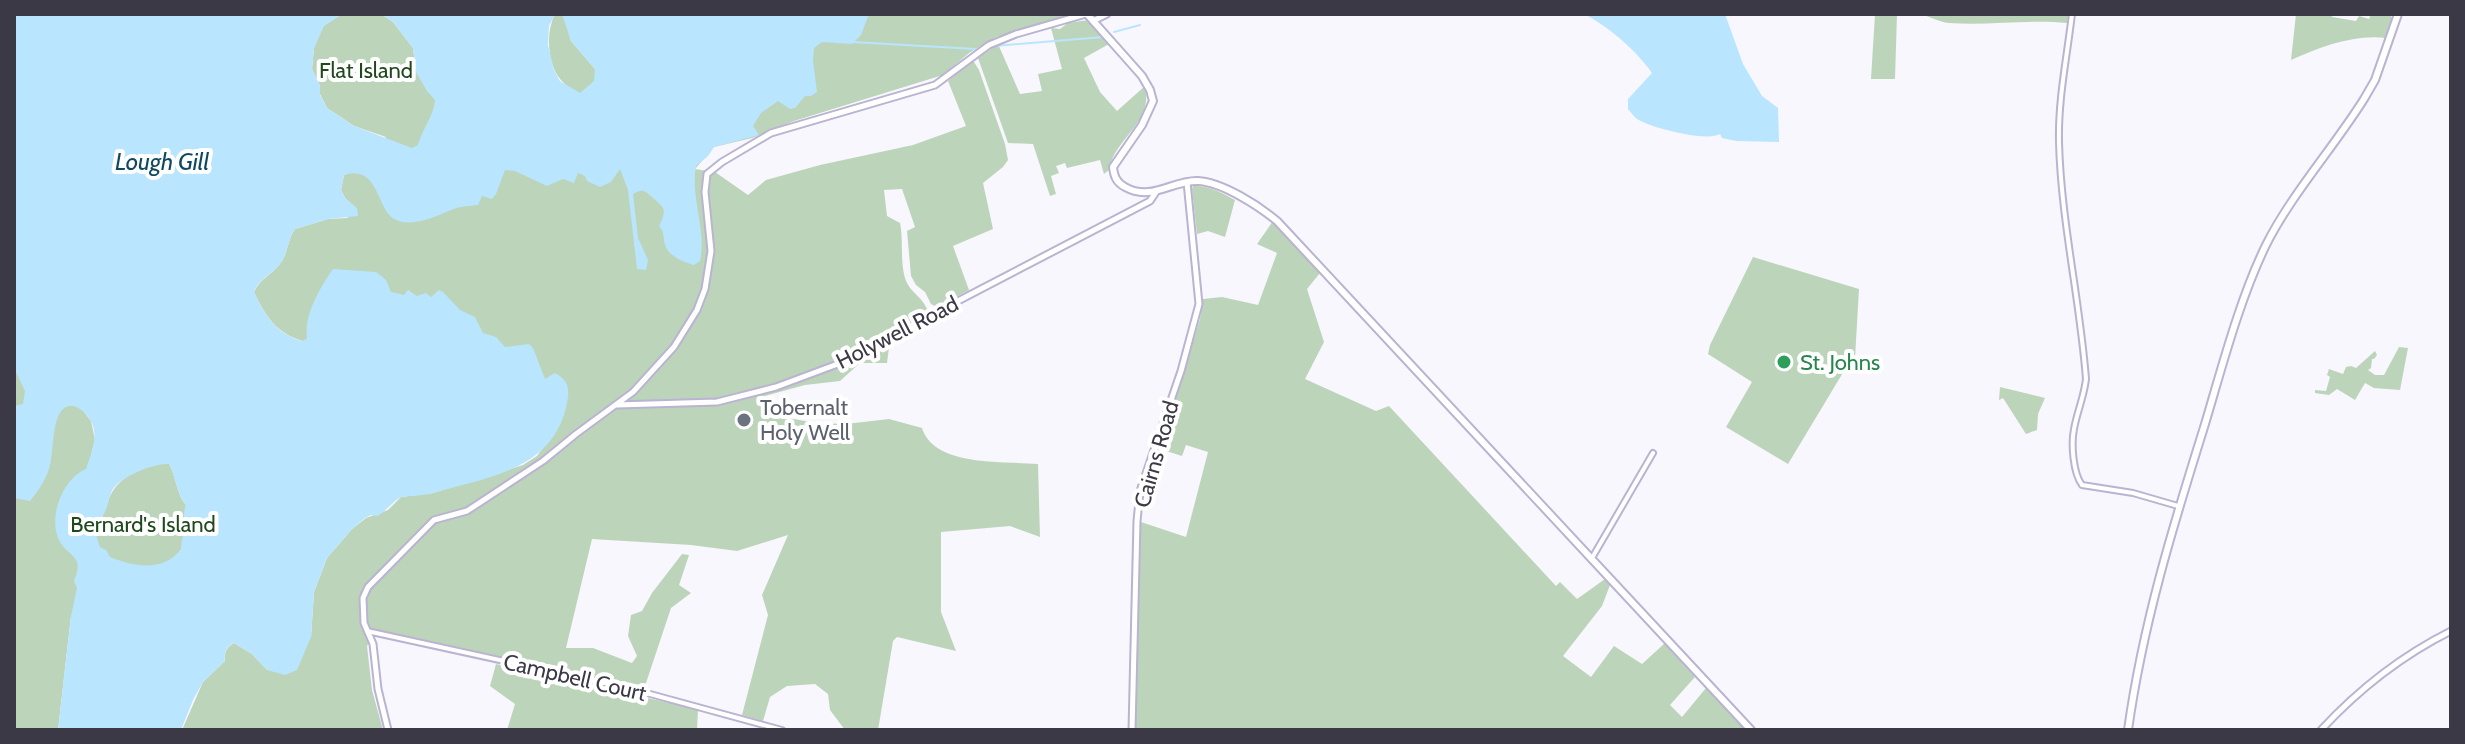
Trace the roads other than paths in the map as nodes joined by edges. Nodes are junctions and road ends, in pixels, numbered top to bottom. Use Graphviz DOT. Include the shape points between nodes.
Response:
graph roads {
  1 [pos="1086,14"];
  2 [pos="1107,14"];
  3 [pos="2072,14"];
  4 [pos="2398,14"];
  5 [pos="1093,21"];
  6 [pos="1187,182"];
  7 [pos="1156,192"];
  8 [pos="616,406"];
  9 [pos="1653,453"];
  10 [pos="2178,506"];
  11 [pos="1591,559"];
  12 [pos="367,631"];
  13 [pos="2451,631"];
  14 [pos="388,730"];
  15 [pos="782,730"];
  16 [pos="1132,730"];
  17 [pos="1751,730"];
  18 [pos="2128,730"];
  19 [pos="2321,730"];
  1 -- 5 [label="main road"];
  1 -- 8 [label="street" via="989,45 935,85 771,133 714,167 705,184 711,251 697,310 674,347"];
  2 -- 5 [label="street"];
  3 -- 10 [label="street" via="2059,145 2086,379 2074,429 2078,481"];
  4 -- 10 [label="main road" via="2375,80 2260,259"];
  5 -- 7 [label="main road" via="1142,76 1153,101 1117,158 1114,176 1129,189"];
  6 -- 7 [label="main road"];
  6 -- 11 [label="main road" via="1222,188 1277,221"];
  6 -- 16 [label="street, Cairns Road" via="1199,304 1140,491"];
  7 -- 8 [label="street, Holywell Road" via="1150,201 859,356 729,400"];
  8 -- 12 [label="street" via="506,486 420,532 368,587 362,610"];
  9 -- 11 [label="street"];
  10 -- 18 [label="main road" via="2145,631"];
  11 -- 17 [label="main road"];
  12 -- 14 [label="street"];
  12 -- 15 [label="street, Campbell Court" via="632,689"];
  13 -- 19 [label="street" via="2386,671"];
}
